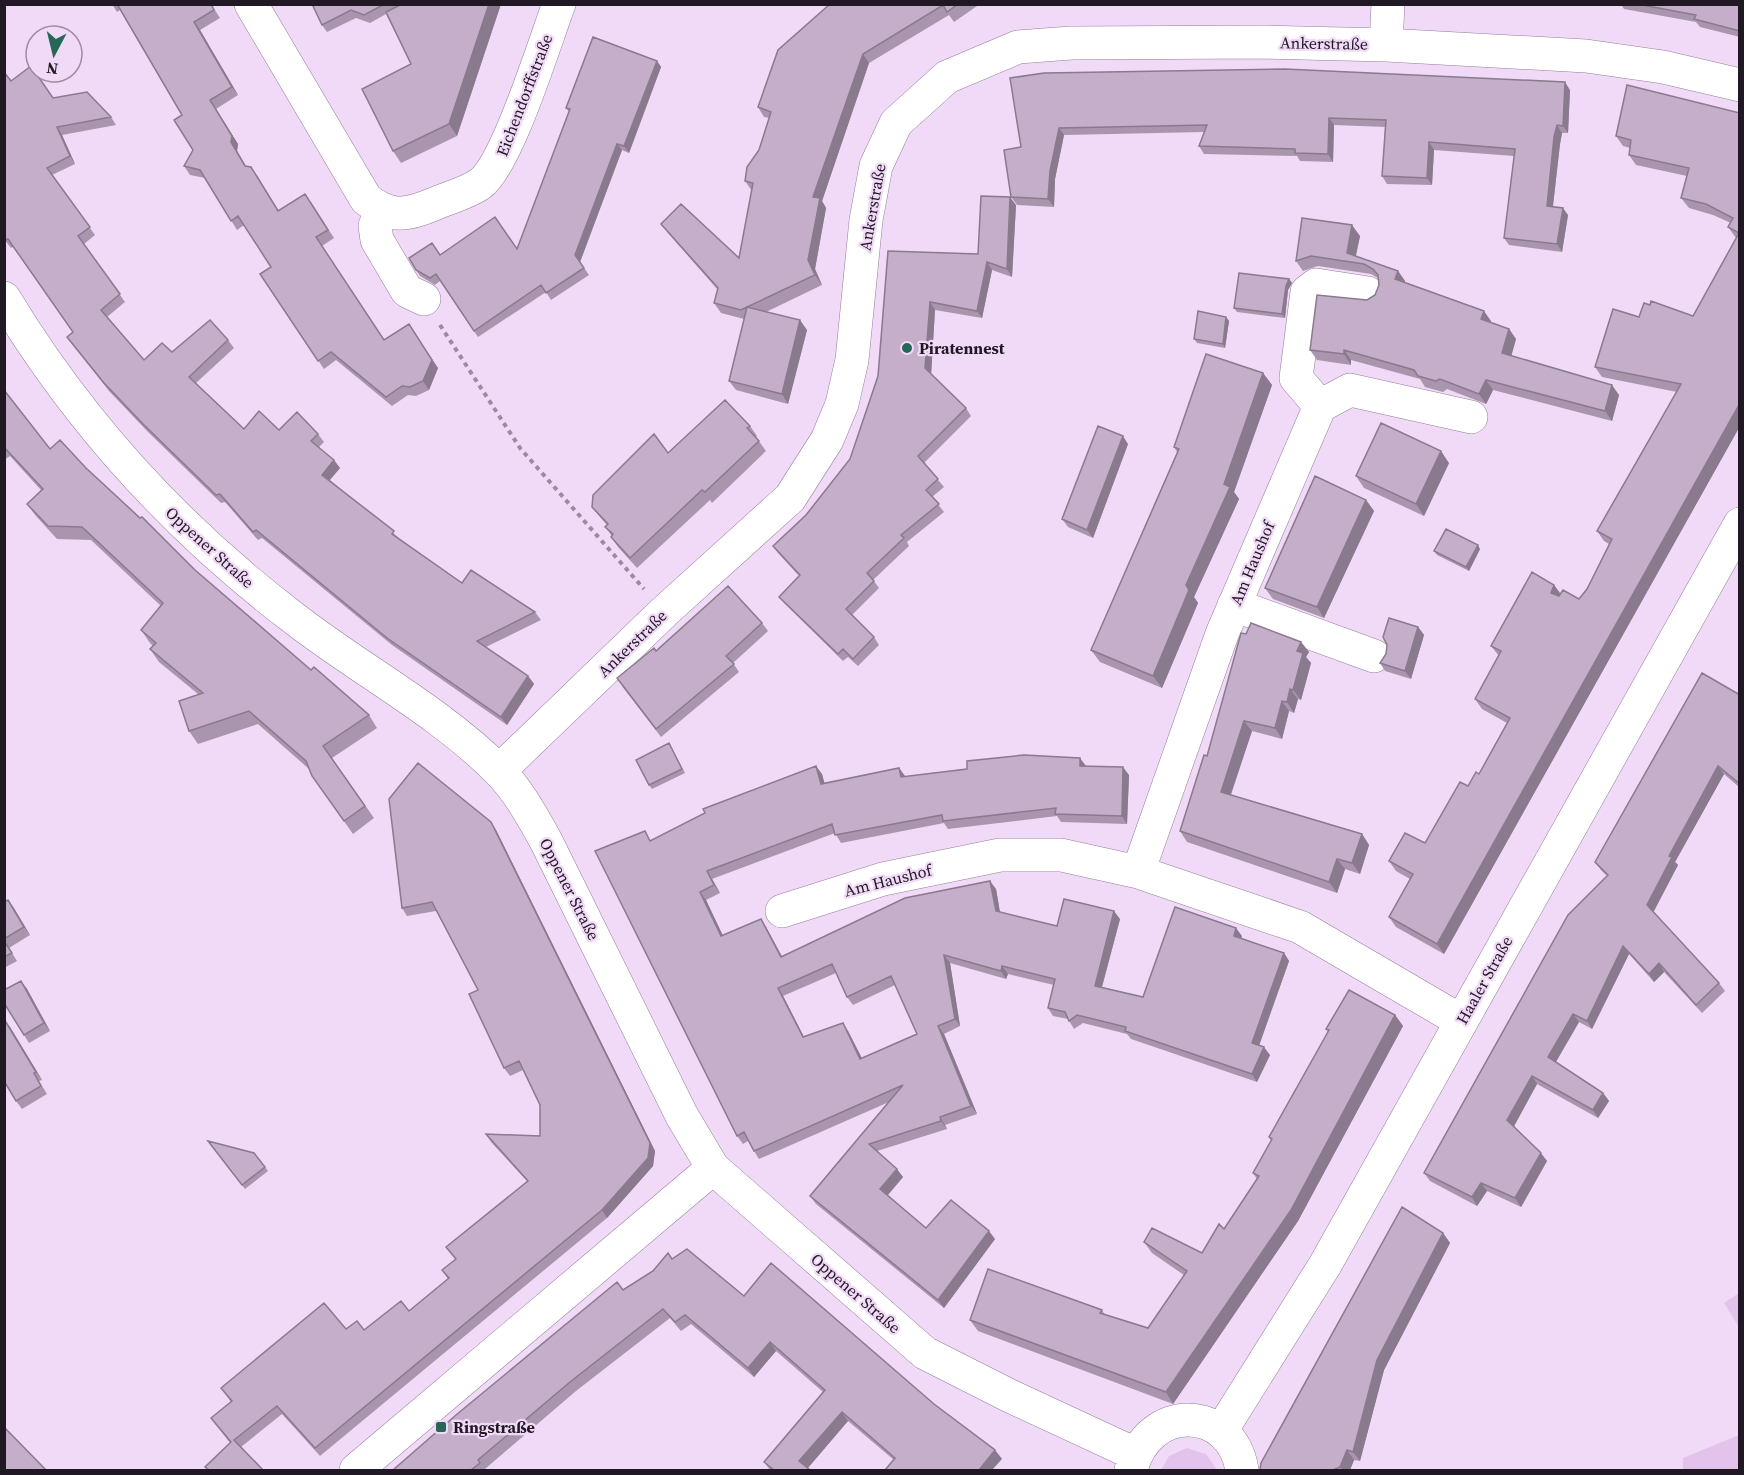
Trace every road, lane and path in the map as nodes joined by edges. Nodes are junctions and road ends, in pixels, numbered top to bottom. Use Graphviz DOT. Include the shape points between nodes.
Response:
graph roads {
  1 [pos="250,4"];
  2 [pos="559,4"];
  3 [pos="1388,4"];
  4 [pos="1386,45"];
  5 [pos="1740,85"];
  6 [pos="381,211"];
  7 [pos="1368,293"];
  8 [pos="424,299"];
  9 [pos="8,310"];
  10 [pos="1320,406"];
  11 [pos="1471,417"];
  12 [pos="1740,524"];
  13 [pos="1234,605"];
  14 [pos="664,612"];
  15 [pos="1374,656"];
  16 [pos="499,771"];
  17 [pos="1138,872"];
  18 [pos="782,911"];
  19 [pos="1461,1021"];
  20 [pos="713,1168"];
  21 [pos="1221,1431"];
  22 [pos="1133,1462"];
  23 [pos="356,1470"];
  24 [pos="1242,1470"];
  1 -- 6 [label="street" via="366,199"];
  2 -- 6 [label="street, Eichendorffstraße" via="502,155 481,183 418,211"];
  3 -- 4 [label="street"];
  4 -- 5 [label="street, Ankerstraße" via="1586,56 1663,67"];
  4 -- 14 [label="street, Ankerstraße" via="1071,43 1018,47 947,77 896,123 876,166 866,220 852,360 842,404 827,440 790,498"];
  6 -- 8 [label="street" via="375,226 377,240 407,291"];
  7 -- 10 [label="street" via="1316,285 1307,292 1296,378"];
  8 -- 14 [label="path" via="520,448"];
  9 -- 16 [label="street, Oppener Straße" via="84,415 155,497 291,616 459,736"];
  10 -- 11 [label="street" via="1350,390"];
  10 -- 13 [label="street, Am Haushof"];
  12 -- 19 [label="street, Haaler Straße"];
  13 -- 15 [label="street"];
  13 -- 17 [label="street, Am Haushof"];
  14 -- 16 [label="street, Ankerstraße"];
  16 -- 20 [label="street, Oppener Straße" via="523,801 546,841 682,1116"];
  17 -- 18 [label="street, Am Haushof" via="1061,855 1000,855 883,879"];
  17 -- 19 [label="street, Am Haushof" via="1300,927"];
  19 -- 21 [label="street, Haaler Straße" via="1325,1265"];
  20 -- 22 [label="street, Oppener Straße" via="925,1353"];
  20 -- 23 [label="street"];
  21 -- 22 [label="street, Oppener Straße" via="1189,1420 1172,1422 1144,1439"];
  21 -- 24 [label="street" via="1232,1444"];
}
